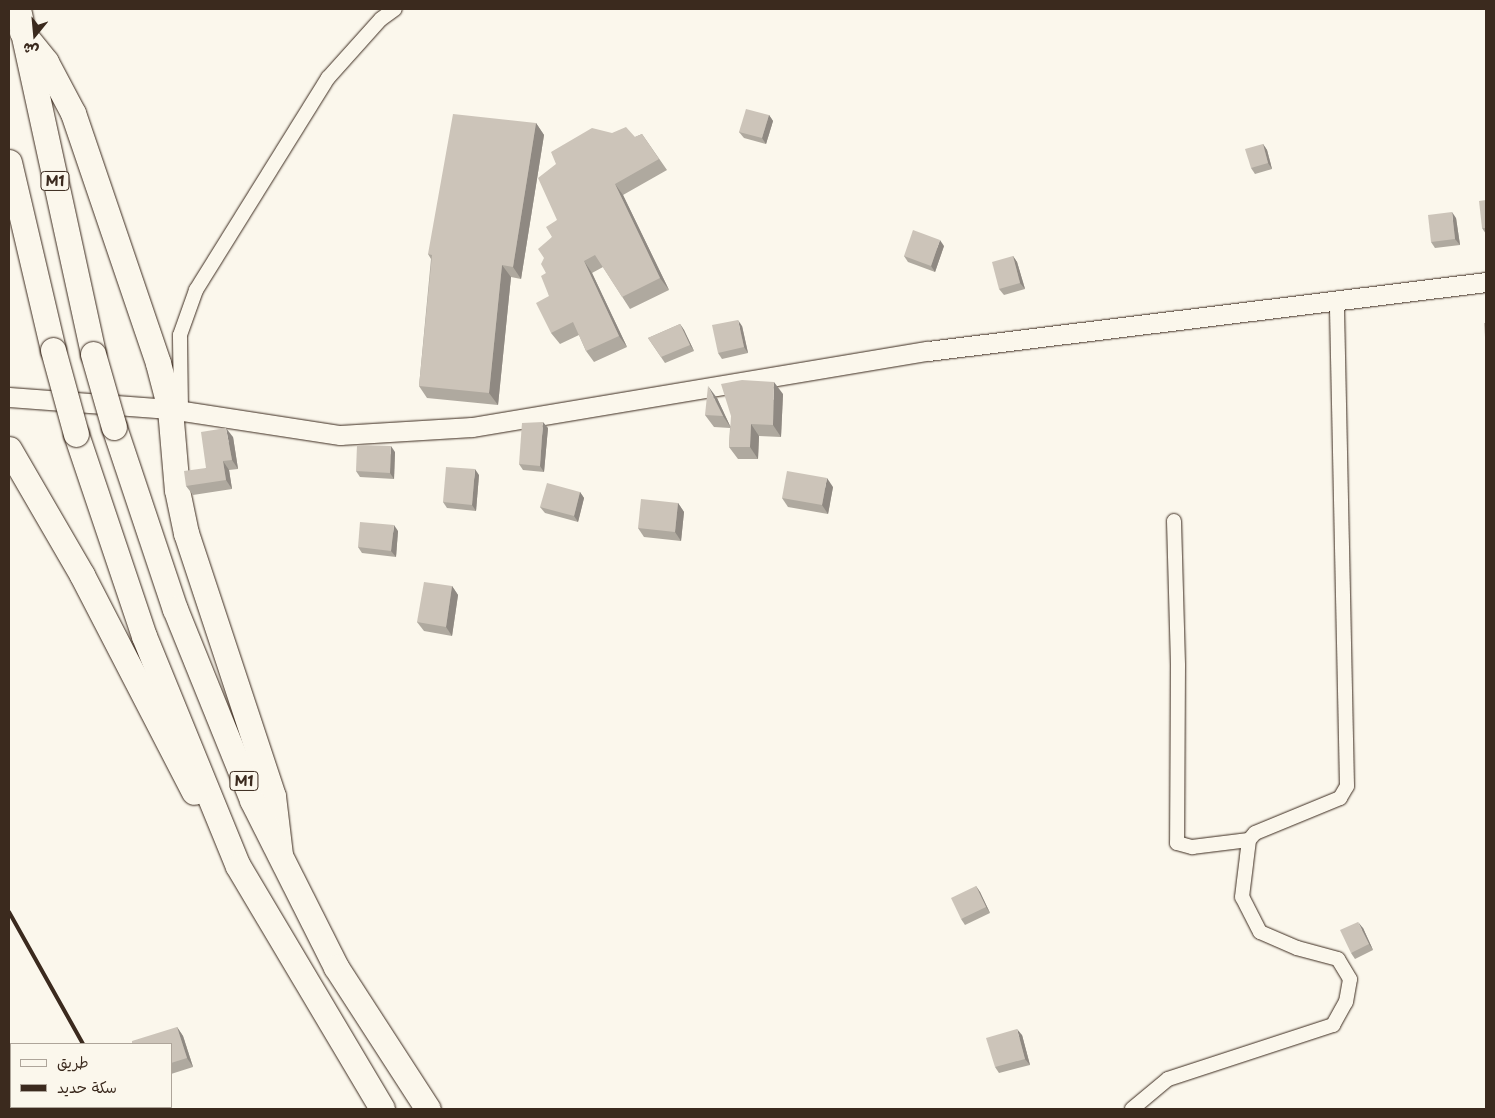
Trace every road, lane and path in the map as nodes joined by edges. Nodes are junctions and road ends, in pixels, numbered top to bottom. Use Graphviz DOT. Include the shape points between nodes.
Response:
graph roads {
  1 [pos="395,9"];
  2 [pos="20,20"];
  3 [pos="9,162"];
  4 [pos="1486,282"];
  5 [pos="1337,302"];
  6 [pos="9,397"];
  7 [pos="175,409"];
  8 [pos="9,449"];
  9 [pos="1174,521"];
  10 [pos="1248,840"];
  11 [pos="280,855"];
  12 [pos="238,866"];
  13 [pos="382,1109"];
  14 [pos="428,1109"];
  15 [pos="1132,1109"];
  1 -- 7 [label="street" via="381,18 328,78 196,290 180,335"];
  2 -- 7 [label="highway" via="56,78 73,113"];
  2 -- 11 [label="highway, M1, bridge" via="93,354 114,427 175,609 252,800"];
  3 -- 12 [label="highway, M1, bridge" via="76,434 144,636"];
  4 -- 5 [label="street"];
  5 -- 7 [label="street" via="928,351 472,427 340,434"];
  5 -- 10 [label="street" via="1347,786 1340,798 1255,833"];
  6 -- 7 [label="street"];
  7 -- 11 [label="highway" via="182,519 273,796"];
  8 -- 12 [label="highway" via="82,576 181,770"];
  9 -- 10 [label="street" via="1178,666 1176,843 1192,847"];
  10 -- 15 [label="street" via="1242,897 1260,932 1297,948 1338,959 1350,978 1346,1002 1333,1025 1168,1079"];
  11 -- 14 [label="highway, M1" via="336,967"];
  12 -- 13 [label="highway, M1"];
}
